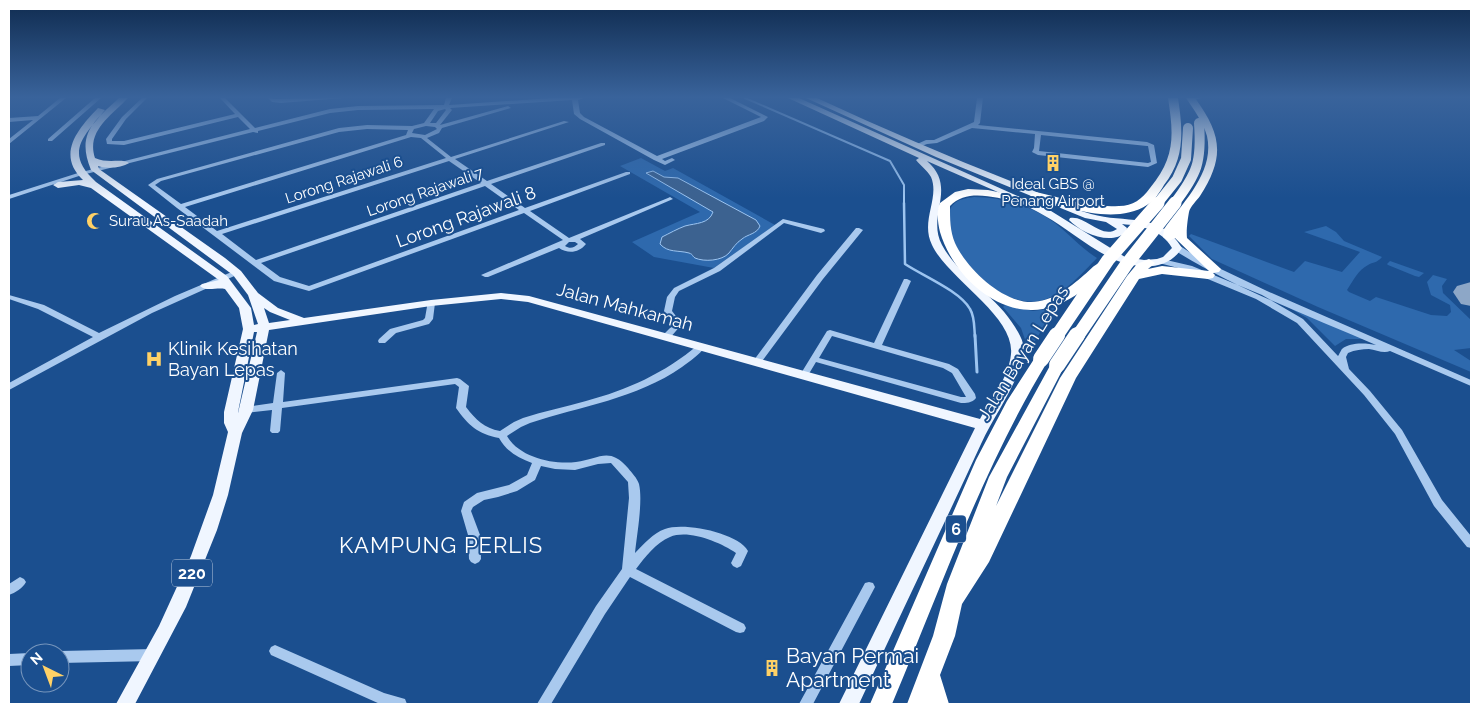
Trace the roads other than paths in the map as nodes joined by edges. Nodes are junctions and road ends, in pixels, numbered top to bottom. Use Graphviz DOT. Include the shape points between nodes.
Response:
graph roads {
  1 [pos="22,131"];
  2 [pos="61,131"];
  3 [pos="84,131"];
  4 [pos="94,131"];
  5 [pos="115,131"];
  6 [pos="175,131"];
  7 [pos="250,131"];
  8 [pos="334,131"];
  9 [pos="409,131"];
  10 [pos="436,131"];
  11 [pos="537,131"];
  12 [pos="606,131"];
  13 [pos="613,131"];
  14 [pos="734,131"];
  15 [pos="865,131"];
  16 [pos="886,131"];
  17 [pos="960,131"];
  18 [pos="1030,131"];
  19 [pos="1178,131"];
  20 [pos="1192,131"];
  21 [pos="1195,131"];
  22 [pos="1211,131"];
  23 [pos="1038,132"];
  24 [pos="411,135"];
  25 [pos="423,136"];
  26 [pos="50,140"];
  27 [pos="9,142"];
  28 [pos="888,142"];
  29 [pos="935,142"];
  30 [pos="603,144"];
  31 [pos="917,146"];
  32 [pos="928,151"];
  33 [pos="450,159"];
  34 [pos="656,159"];
  35 [pos="91,160"];
  36 [pos="664,160"];
  37 [pos="672,160"];
  38 [pos="129,163"];
  39 [pos="80,172"];
  40 [pos="96,172"];
  41 [pos="628,174"];
  42 [pos="110,180"];
  43 [pos="54,184"];
  44 [pos="486,184"];
  45 [pos="92,185"];
  46 [pos="993,187"];
  47 [pos="1036,195"];
  48 [pos="9,197"];
  49 [pos="670,199"];
  50 [pos="1017,199"];
  51 [pos="9,202"];
  52 [pos="179,207"];
  53 [pos="1185,209"];
  54 [pos="525,211"];
  55 [pos="1105,220"];
  56 [pos="821,230"];
  57 [pos="859,230"];
  58 [pos="215,234"];
  59 [pos="1169,238"];
  60 [pos="568,241"];
  61 [pos="1176,248"];
  62 [pos="1108,260"];
  63 [pos="1155,262"];
  64 [pos="254,263"];
  65 [pos="1211,272"];
  66 [pos="237,273"];
  67 [pos="485,275"];
  68 [pos="1134,276"];
  69 [pos="222,279"];
  70 [pos="906,281"];
  71 [pos="206,286"];
  72 [pos="254,295"];
  73 [pos="9,297"];
  74 [pos="430,303"];
  75 [pos="304,320"];
  76 [pos="264,326"];
  77 [pos="249,329"];
  78 [pos="98,336"];
  79 [pos="666,337"];
  80 [pos="382,341"];
  81 [pos="877,346"];
  82 [pos="700,347"];
  83 [pos="814,359"];
  84 [pos="757,362"];
  85 [pos="1049,362"];
  86 [pos="1434,366"];
  87 [pos="1345,370"];
  88 [pos="281,373"];
  89 [pos="804,375"];
  90 [pos="1470,382"];
  91 [pos="9,386"];
  92 [pos="278,405"];
  93 [pos="246,410"];
  94 [pos="983,425"];
  95 [pos="235,431"];
  96 [pos="275,431"];
  97 [pos="502,435"];
  98 [pos="538,461"];
  99 [pos="1471,544"];
  100 [pos="475,560"];
  101 [pos="737,563"];
  102 [pos="628,570"];
  103 [pos="20,582"];
  104 [pos="869,587"];
  105 [pos="9,590"];
  106 [pos="955,598"];
  107 [pos="740,628"];
  108 [pos="275,651"];
  109 [pos="154,655"];
  110 [pos="70,657"];
  111 [pos="929,675"];
  112 [pos="125,704"];
  113 [pos="400,704"];
  114 [pos="544,704"];
  115 [pos="806,704"];
  116 [pos="850,704"];
  117 [pos="881,704"];
  118 [pos="918,704"];
  119 [pos="938,704"];
  1 -- 27 [label="street"];
  2 -- 26 [label="street"];
  3 -- 39 [label="main road" via="74,146"];
  4 -- 35 [label="main road" via="88,147"];
  5 -- 6 [label="street" via="109,143 124,144"];
  7 -- 38 [label="street"];
  8 -- 52 [label="street" via="150,185"];
  9 -- 24 [label="street"];
  10 -- 25 [label="street"];
  11 -- 33 [label="street, Lorong Rajawali 6"];
  12 -- 34 [label="street"];
  13 -- 36 [label="street"];
  14 -- 36 [label="street"];
  15 -- 28 [label="main road"];
  16 -- 31 [label="main road"];
  17 -- 29 [label="street"];
  18 -- 23 [label="street"];
  19 -- 47 [label="highway" via="1176,156 1164,179 1142,203 1124,209 1099,209"];
  20 -- 62 [label="highway, Jalan Bayan Lepas / 6, bridge" via="1186,159 1177,179"];
  21 -- 85 [label="highway, Jalan Bayan Lepas / 6, bridge" via="1201,147 1191,182"];
  22 -- 53 [label="highway" via="1213,137 1208,172"];
  23 -- 23 [label="street" via="1035,152 1148,165 1154,163 1151,145"];
  24 -- 25 [label="street"];
  24 -- 52 [label="street"];
  25 -- 33 [label="street"];
  28 -- 46 [label="main road"];
  28 -- 94 [label="main road" via="934,173 939,190 934,240 955,270 1006,320 1018,344 1017,364"];
  29 -- 31 [label="street"];
  29 -- 32 [label="street" via="937,146"];
  30 -- 44 [label="street, Lorong Rajawali 7"];
  31 -- 32 [label="main road"];
  32 -- 47 [label="main road"];
  33 -- 44 [label="street"];
  33 -- 58 [label="street, Lorong Rajawali 6"];
  34 -- 36 [label="street"];
  35 -- 38 [label="main road" via="103,165"];
  35 -- 40 [label="main road"];
  36 -- 37 [label="street"];
  38 -- 40 [label="street"];
  38 -- 42 [label="main road"];
  39 -- 40 [label="street"];
  39 -- 43 [label="street"];
  39 -- 43 [label="main road"];
  39 -- 45 [label="main road, 220"];
  40 -- 42 [label="main road, 220"];
  41 -- 54 [label="street, Lorong Rajawali 8"];
  42 -- 66 [label="main road, 220"];
  43 -- 45 [label="main road" via="79,182"];
  43 -- 48 [label="street"];
  43 -- 51 [label="street"];
  44 -- 54 [label="street"];
  44 -- 64 [label="street, Lorong Rajawali 7"];
  45 -- 69 [label="main road, 220"];
  46 -- 50 [label="main road"];
  46 -- 55 [label="main road" via="1028,198 1097,233 1112,236 1123,230"];
  47 -- 55 [label="main road"];
  49 -- 60 [label="street"];
  50 -- 62 [label="highway, bridge" via="987,194 954,196 947,200 942,213 948,244 968,272 988,290 1020,305 1049,304 1079,286"];
  50 -- 63 [label="main road" via="1068,225 1121,259"];
  52 -- 58 [label="street"];
  53 -- 59 [label="highway" via="1170,229"];
  53 -- 65 [label="highway" via="1181,239"];
  54 -- 60 [label="street"];
  54 -- 64 [label="street, Lorong Rajawali 8" via="309,289 276,280"];
  55 -- 59 [label="main road" via="1147,225"];
  56 -- 79 [label="street" via="783,221 733,259 678,288 672,294 668,311 678,324"];
  57 -- 84 [label="street"];
  58 -- 64 [label="street"];
  59 -- 61 [label="main road"];
  60 -- 67 [label="street"];
  61 -- 63 [label="main road" via="1174,254"];
  61 -- 65 [label="street"];
  62 -- 85 [label="highway, Jalan Bayan Lepas / 6, bridge"];
  63 -- 65 [label="street"];
  63 -- 68 [label="highway" via="1142,267"];
  65 -- 68 [label="highway" via="1162,270"];
  65 -- 86 [label="street"];
  65 -- 87 [label="street" via="1289,313 1316,336"];
  66 -- 69 [label="street"];
  66 -- 72 [label="main road, 220"];
  68 -- 106 [label="highway" via="1068,378 979,562"];
  69 -- 71 [label="main road" via="219,284"];
  69 -- 77 [label="main road, 220" via="245,308"];
  70 -- 81 [label="street"];
  71 -- 78 [label="street"];
  72 -- 75 [label="main road" via="274,310"];
  72 -- 76 [label="main road, 220"];
  73 -- 78 [label="street" via="41,307"];
  74 -- 75 [label="main road, Jalan Mahkamah"];
  74 -- 79 [label="main road, Jalan Mahkamah" via="501,296 529,299"];
  74 -- 80 [label="street" via="426,322 393,331"];
  75 -- 76 [label="main road, Jalan Mahkamah"];
  76 -- 77 [label="main road, Jalan Mahkamah"];
  76 -- 93 [label="main road, 220"];
  77 -- 95 [label="main road, 220" via="231,412"];
  78 -- 91 [label="street"];
  79 -- 82 [label="main road, Jalan Mahkamah"];
  81 -- 83 [label="street" via="830,332"];
  81 -- 83 [label="street" via="952,368 971,398 961,400"];
  82 -- 84 [label="main road, Jalan Mahkamah"];
  82 -- 97 [label="street" via="676,366 639,386 604,400 532,418"];
  83 -- 89 [label="street"];
  84 -- 89 [label="main road, Jalan Mahkamah"];
  85 -- 106 [label="highway, Jalan Bayan Lepas / 6" via="998,477 967,555"];
  85 -- 117 [label="highway, Jalan Bayan Lepas / 6" via="1016,401 985,460"];
  86 -- 87 [label="street" via="1366,346 1345,350 1342,357"];
  86 -- 90 [label="street"];
  87 -- 99 [label="street" via="1399,432 1438,503"];
  88 -- 92 [label="street"];
  89 -- 94 [label="main road, Jalan Mahkamah"];
  92 -- 93 [label="street"];
  92 -- 96 [label="street"];
  92 -- 97 [label="street" via="457,381 464,386 461,408 470,421 485,432"];
  93 -- 95 [label="main road, 220"];
  94 -- 116 [label="main road"];
  95 -- 109 [label="main road, 220" via="219,503 195,568"];
  97 -- 98 [label="street" via="508,447"];
  98 -- 100 [label="street" via="531,477 513,488 481,496 468,505 466,511 474,535"];
  98 -- 102 [label="street" via="566,466 605,460 618,463 633,483"];
  101 -- 102 [label="street" via="742,551 730,542 692,531 676,531 647,546"];
  102 -- 107 [label="street"];
  102 -- 114 [label="street"];
  103 -- 105 [label="street"];
  104 -- 115 [label="street"];
  106 -- 111 [label="highway, Jalan Bayan Lepas / 6"];
  108 -- 113 [label="street"];
  109 -- 110 [label="street"];
  109 -- 112 [label="main road, 220"];
  111 -- 118 [label="highway, Jalan Bayan Lepas / 6"];
  111 -- 119 [label="highway"];
}
